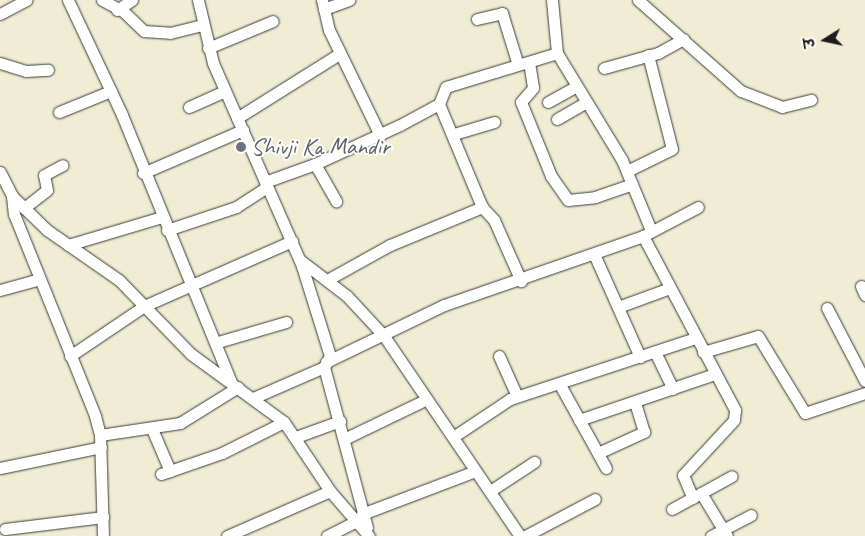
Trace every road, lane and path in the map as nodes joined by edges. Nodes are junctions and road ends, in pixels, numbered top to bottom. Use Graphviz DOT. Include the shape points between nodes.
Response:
graph roads {
  1 [pos="26,0"];
  2 [pos="68,0"];
  3 [pos="102,0"];
  4 [pos="132,0"];
  5 [pos="198,0"];
  6 [pos="349,0"];
  7 [pos="552,0"];
  8 [pos="638,0"];
  9 [pos="323,5"];
  10 [pos="117,10"];
  11 [pos="0,14"];
  12 [pos="478,19"];
  13 [pos="273,21"];
  14 [pos="201,25"];
  15 [pos="683,39"];
  16 [pos="208,48"];
  17 [pos="557,53"];
  18 [pos="339,54"];
  19 [pos="648,55"];
  20 [pos="0,62"];
  21 [pos="524,63"];
  22 [pos="604,68"];
  23 [pos="48,70"];
  24 [pos="575,87"];
  25 [pos="111,90"];
  26 [pos="225,91"];
  27 [pos="811,100"];
  28 [pos="548,102"];
  29 [pos="587,102"];
  30 [pos="439,104"];
  31 [pos="188,107"];
  32 [pos="59,112"];
  33 [pos="237,118"];
  34 [pos="557,119"];
  35 [pos="494,122"];
  36 [pos="243,130"];
  37 [pos="454,134"];
  38 [pos="380,135"];
  39 [pos="315,164"];
  40 [pos="63,165"];
  41 [pos="0,172"];
  42 [pos="627,172"];
  43 [pos="143,173"];
  44 [pos="266,184"];
  45 [pos="632,184"];
  46 [pos="12,196"];
  47 [pos="336,201"];
  48 [pos="482,207"];
  49 [pos="698,207"];
  50 [pos="24,208"];
  51 [pos="162,217"];
  52 [pos="167,230"];
  53 [pos="647,232"];
  54 [pos="292,242"];
  55 [pos="68,245"];
  56 [pos="594,254"];
  57 [pos="299,259"];
  58 [pos="40,279"];
  59 [pos="327,280"];
  60 [pos="520,281"];
  61 [pos="190,284"];
  62 [pos="670,288"];
  63 [pos="0,290"];
  64 [pos="144,306"];
  65 [pos="618,308"];
  66 [pos="827,308"];
  67 [pos="286,322"];
  68 [pos="382,334"];
  69 [pos="696,338"];
  70 [pos="218,342"];
  71 [pos="656,352"];
  72 [pos="703,352"];
  73 [pos="70,356"];
  74 [pos="499,356"];
  75 [pos="640,357"];
  76 [pos="325,364"];
  77 [pos="715,374"];
  78 [pos="865,381"];
  79 [pos="559,383"];
  80 [pos="235,384"];
  81 [pos="673,389"];
  82 [pos="865,393"];
  83 [pos="517,396"];
  84 [pos="253,398"];
  85 [pos="427,400"];
  86 [pos="635,402"];
  87 [pos="579,420"];
  88 [pos="284,422"];
  89 [pos="340,422"];
  90 [pos="152,429"];
  91 [pos="100,435"];
  92 [pos="296,437"];
  93 [pos="453,437"];
  94 [pos="344,439"];
  95 [pos="101,448"];
  96 [pos="598,453"];
  97 [pos="534,462"];
  98 [pos="0,468"];
  99 [pos="606,468"];
  100 [pos="475,471"];
  101 [pos="732,476"];
  102 [pos="330,491"];
  103 [pos="490,491"];
  104 [pos="697,496"];
  105 [pos="595,499"];
  106 [pos="672,509"];
  107 [pos="751,515"];
  108 [pos="103,517"];
  109 [pos="359,517"];
  110 [pos="52,524"];
  111 [pos="5,529"];
  112 [pos="247,533"];
  113 [pos="725,533"];
  114 [pos="51,536"];
  115 [pos="102,536"];
  116 [pos="226,536"];
  117 [pos="327,536"];
  118 [pos="369,536"];
  119 [pos="520,536"];
  120 [pos="525,536"];
  121 [pos="711,536"];
  1 -- 11 [label="street"];
  2 -- 25 [label="street"];
  3 -- 10 [label="street"];
  4 -- 10 [label="street"];
  5 -- 14 [label="street"];
  6 -- 9 [label="street"];
  7 -- 17 [label="street"];
  8 -- 15 [label="street"];
  9 -- 18 [label="street"];
  10 -- 14 [label="street" via="144,31 154,33"];
  12 -- 21 [label="street" via="502,13"];
  13 -- 16 [label="street"];
  14 -- 16 [label="street"];
  15 -- 19 [label="street"];
  15 -- 27 [label="street" via="725,80 754,99 782,107"];
  16 -- 26 [label="street"];
  17 -- 21 [label="street"];
  17 -- 24 [label="street"];
  18 -- 33 [label="street"];
  18 -- 38 [label="street"];
  19 -- 22 [label="street"];
  19 -- 42 [label="street" via="672,149"];
  20 -- 23 [label="street" via="26,71"];
  21 -- 30 [label="street" via="446,87"];
  21 -- 45 [label="street" via="533,88 521,102 551,176 568,200 595,198"];
  24 -- 28 [label="street"];
  24 -- 29 [label="street"];
  25 -- 32 [label="street"];
  25 -- 43 [label="street"];
  26 -- 31 [label="street"];
  26 -- 33 [label="street"];
  29 -- 34 [label="street"];
  29 -- 42 [label="street"];
  30 -- 37 [label="street"];
  30 -- 38 [label="street"];
  33 -- 36 [label="street"];
  35 -- 37 [label="street"];
  36 -- 43 [label="street"];
  36 -- 44 [label="street"];
  37 -- 48 [label="street"];
  38 -- 39 [label="street"];
  39 -- 44 [label="street"];
  39 -- 47 [label="street"];
  40 -- 50 [label="street" via="44,174 47,190"];
  41 -- 46 [label="street"];
  42 -- 45 [label="street"];
  43 -- 51 [label="street"];
  44 -- 52 [label="street" via="236,206"];
  44 -- 54 [label="street"];
  45 -- 53 [label="street"];
  46 -- 50 [label="street"];
  46 -- 58 [label="street" via="14,214"];
  48 -- 59 [label="street" via="390,245"];
  48 -- 60 [label="street" via="497,226"];
  49 -- 53 [label="street"];
  50 -- 55 [label="street"];
  51 -- 52 [label="street"];
  51 -- 55 [label="street"];
  52 -- 61 [label="street"];
  53 -- 56 [label="street"];
  53 -- 62 [label="street"];
  54 -- 57 [label="street"];
  54 -- 61 [label="street"];
  55 -- 64 [label="street" via="119,280"];
  56 -- 60 [label="street"];
  56 -- 65 [label="street"];
  57 -- 59 [label="street"];
  57 -- 76 [label="street" via="330,356"];
  58 -- 63 [label="street"];
  58 -- 73 [label="street"];
  59 -- 68 [label="street"];
  60 -- 68 [label="street" via="444,305"];
  61 -- 64 [label="street"];
  61 -- 70 [label="street"];
  62 -- 65 [label="street"];
  62 -- 69 [label="street"];
  64 -- 73 [label="street"];
  64 -- 80 [label="street" via="191,354"];
  65 -- 75 [label="street"];
  66 -- 78 [label="street"];
  67 -- 70 [label="street"];
  68 -- 76 [label="street"];
  68 -- 85 [label="street"];
  69 -- 71 [label="street"];
  69 -- 72 [label="street"];
  70 -- 80 [label="street"];
  71 -- 75 [label="street"];
  71 -- 81 [label="street"];
  72 -- 77 [label="street"];
  72 -- 82 [label="street" via="758,336 800,409 809,414"];
  73 -- 91 [label="street"];
  74 -- 83 [label="street"];
  75 -- 79 [label="street"];
  76 -- 84 [label="street"];
  76 -- 89 [label="street"];
  77 -- 81 [label="street"];
  77 -- 104 [label="street" via="735,417 683,475"];
  79 -- 83 [label="street"];
  79 -- 87 [label="street"];
  80 -- 84 [label="street"];
  80 -- 90 [label="street" via="186,420"];
  81 -- 86 [label="street"];
  83 -- 93 [label="street"];
  84 -- 88 [label="street"];
  85 -- 93 [label="street"];
  85 -- 94 [label="street"];
  86 -- 87 [label="street"];
  86 -- 96 [label="street" via="644,432"];
  87 -- 96 [label="street"];
  88 -- 90 [label="street" via="222,453 165,472"];
  88 -- 92 [label="street"];
  89 -- 92 [label="street"];
  89 -- 94 [label="street"];
  90 -- 91 [label="street"];
  91 -- 95 [label="street"];
  92 -- 102 [label="street"];
  93 -- 100 [label="street"];
  94 -- 109 [label="street"];
  95 -- 98 [label="street"];
  95 -- 108 [label="street"];
  96 -- 99 [label="street"];
  97 -- 103 [label="street"];
  100 -- 103 [label="street"];
  100 -- 109 [label="street"];
  101 -- 104 [label="street"];
  102 -- 109 [label="street"];
  102 -- 112 [label="street"];
  103 -- 119 [label="street"];
  104 -- 106 [label="street"];
  104 -- 113 [label="street"];
  105 -- 120 [label="street"];
  107 -- 113 [label="street"];
  108 -- 110 [label="street"];
  108 -- 115 [label="street"];
  109 -- 117 [label="street"];
  109 -- 118 [label="street"];
  110 -- 111 [label="street"];
  110 -- 114 [label="street"];
  112 -- 116 [label="street"];
  113 -- 121 [label="street"];
}
